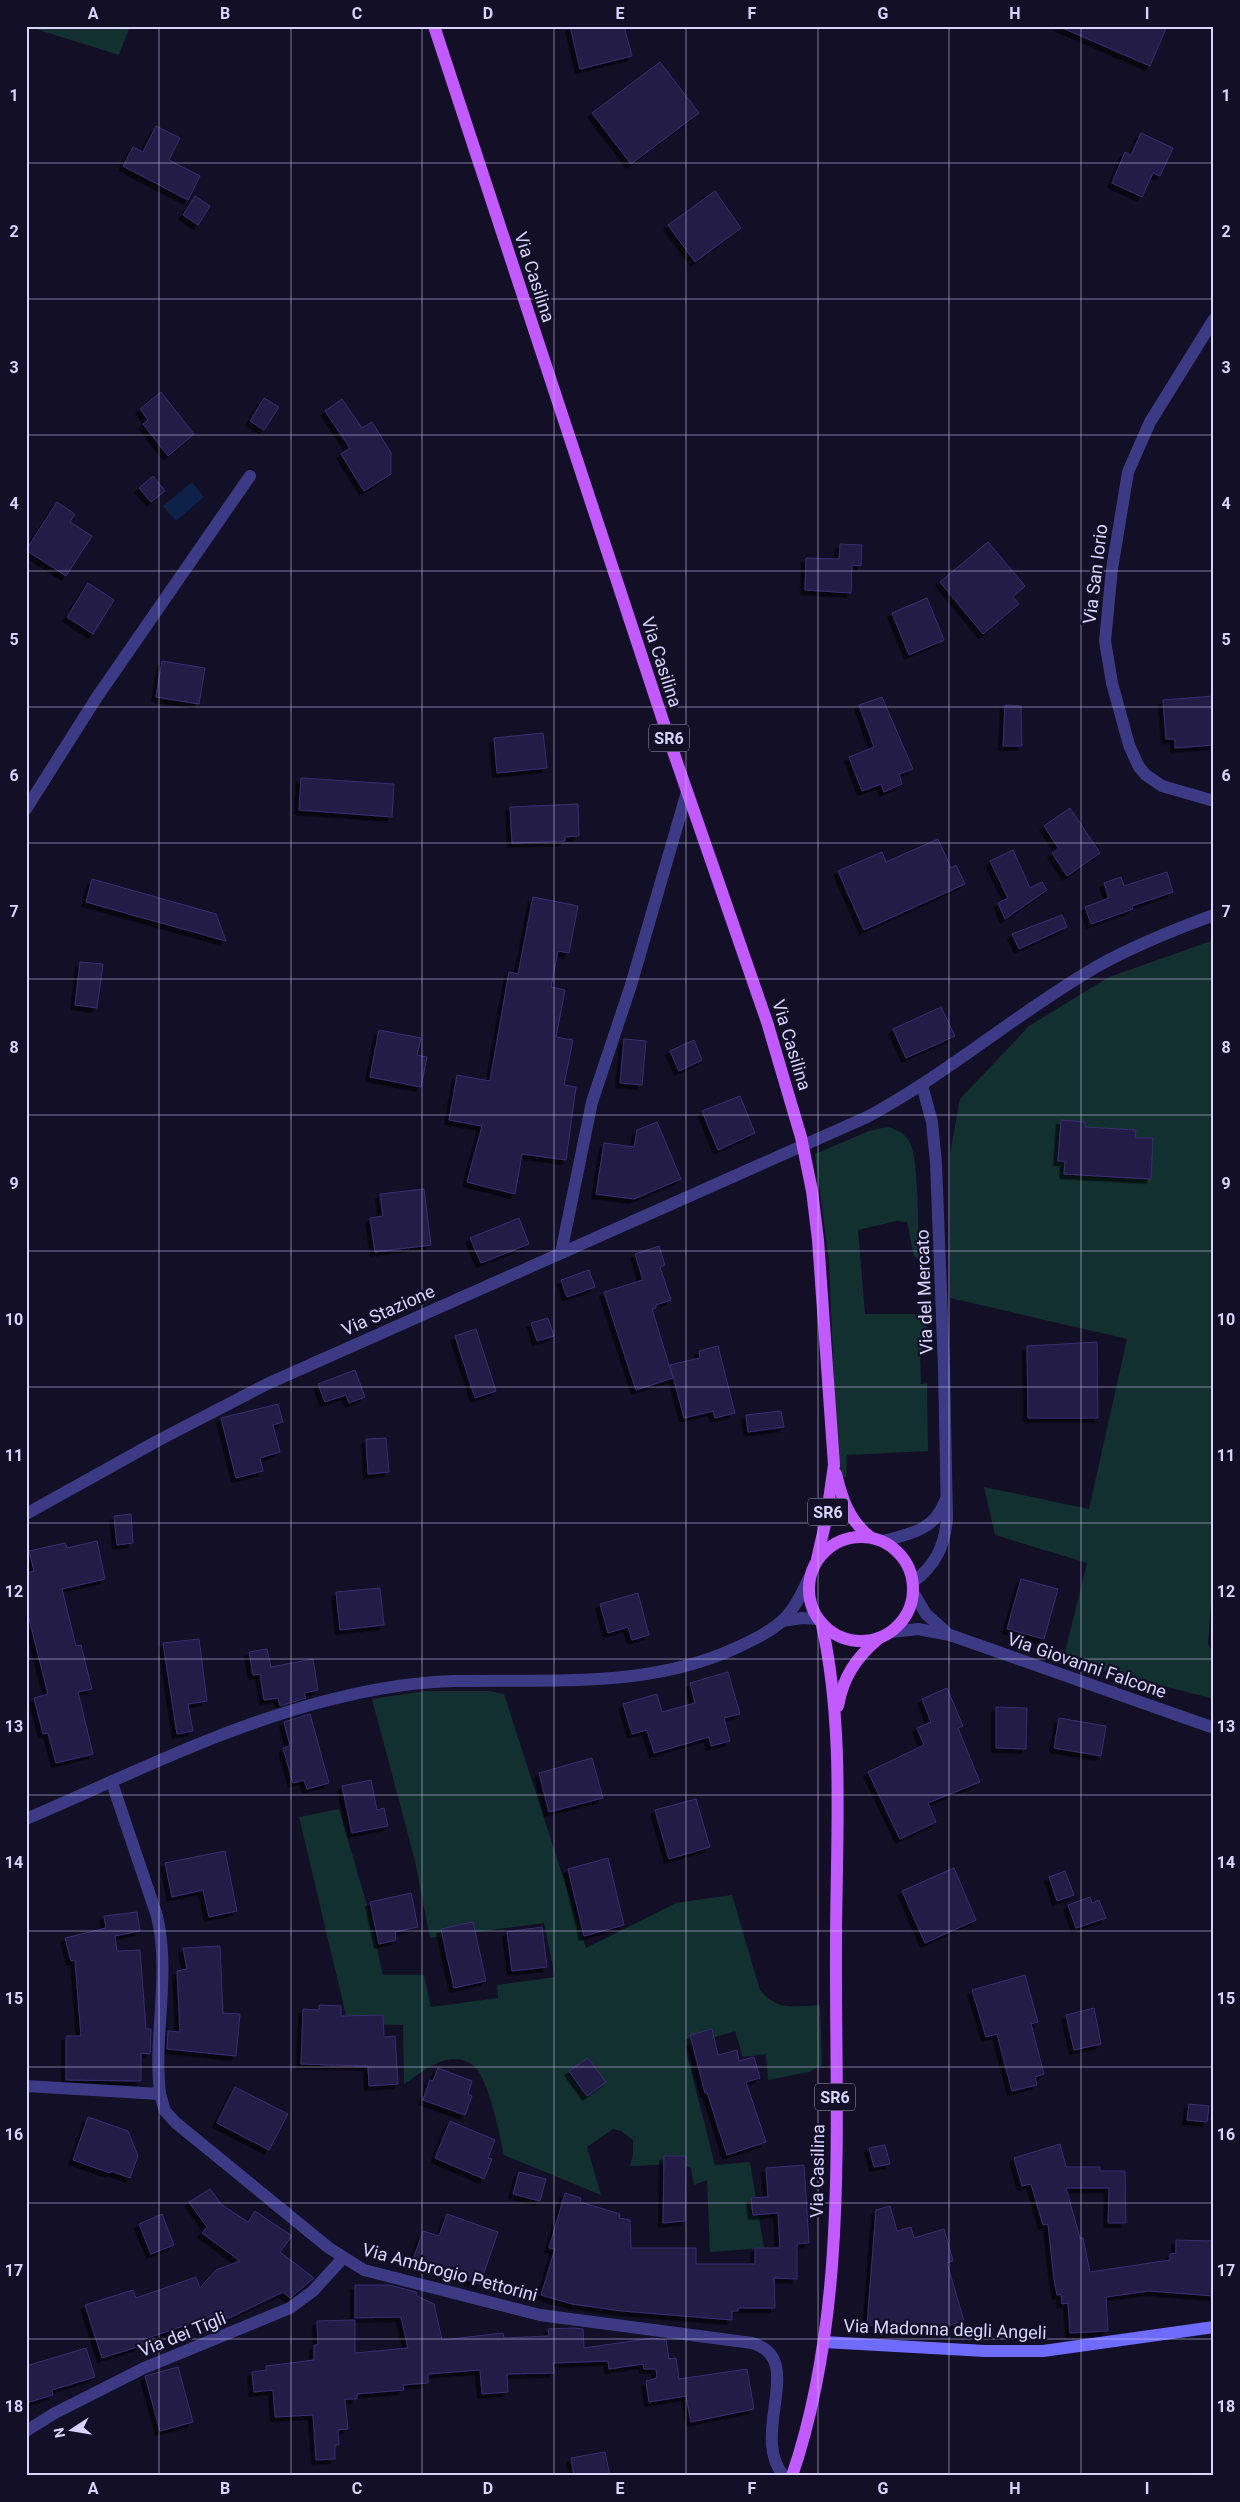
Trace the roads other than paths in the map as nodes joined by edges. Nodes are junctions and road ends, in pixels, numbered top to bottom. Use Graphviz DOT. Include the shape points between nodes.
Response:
graph roads {
  1 [pos="434,26"];
  2 [pos="1214,319"];
  3 [pos="250,476"];
  4 [pos="687,792"];
  5 [pos="1214,801"];
  6 [pos="26,809"];
  7 [pos="1214,915"];
  8 [pos="922,1085"];
  9 [pos="561,1253"];
  10 [pos="834,1465"];
  11 [pos="946,1498"];
  12 [pos="26,1514"];
  13 [pos="869,1536"];
  14 [pos="883,1540"];
  15 [pos="817,1559"];
  16 [pos="809,1578"];
  17 [pos="913,1587"];
  18 [pos="782,1621"];
  19 [pos="820,1622"];
  20 [pos="886,1635"];
  21 [pos="950,1635"];
  22 [pos="836,1713"];
  23 [pos="1214,1728"];
  24 [pos="112,1783"];
  25 [pos="26,1820"];
  26 [pos="26,2086"];
  27 [pos="160,2094"];
  28 [pos="343,2258"];
  29 [pos="1214,2327"];
  30 [pos="824,2342"];
  31 [pos="26,2431"];
  32 [pos="784,2476"];
  33 [pos="792,2476"];
  1 -- 4 [label="main road, Via Casilina / SR6"];
  2 -- 5 [label="street, Via San Iorio" via="1150,422 1131,461 1120,510 1106,641 1112,683 1129,745 1139,768 1162,786"];
  3 -- 6 [label="street" via="97,697"];
  4 -- 9 [label="street" via="632,985 592,1102"];
  4 -- 10 [label="main road, Via Casilina / SR6" via="770,1030 805,1156 818,1240"];
  7 -- 8 [label="street, Via Stazione" via="1156,938 1095,968"];
  8 -- 9 [label="street, Via Stazione" via="839,1130"];
  8 -- 11 [label="street, Via del Mercato" via="930,1110 935,1156"];
  9 -- 12 [label="street, Via Stazione" via="267,1384"];
  10 -- 13 [label="main road, Via Casilina / SR6" via="849,1513"];
  10 -- 15 [label="main road, Via Casilina / SR6"];
  11 -- 14 [label="street, Via del Mercato" via="938,1516 928,1526 914,1533"];
  11 -- 17 [label="street, Via del Mercato" via="946,1530 940,1552"];
  13 -- 14 [label="main road"];
  13 -- 15 [label="main road" via="839,1540"];
  14 -- 17 [label="main road" via="898,1551 908,1565"];
  15 -- 16 [label="main road"];
  16 -- 18 [label="street"];
  16 -- 19 [label="main road" via="811,1606"];
  17 -- 20 [label="main road" via="910,1607 903,1621"];
  17 -- 21 [label="street, Via Giovanni Falcone" via="926,1614"];
  18 -- 19 [label="street" via="802,1618"];
  18 -- 24 [label="street" via="729,1652 661,1671 571,1682 419,1683 336,1698 256,1721"];
  19 -- 20 [label="main road" via="849,1640 865,1641"];
  19 -- 22 [label="main road, Via Casilina / SR6"];
  20 -- 21 [label="street, Via Giovanni Falcone" via="918,1629"];
  20 -- 22 [label="main road, Via Casilina / SR6" via="858,1658 847,1675"];
  21 -- 23 [label="street, Via Giovanni Falcone"];
  22 -- 30 [label="main road, Via Casilina / SR6" via="835,2179"];
  24 -- 25 [label="street"];
  24 -- 27 [label="street" via="162,1939"];
  26 -- 27 [label="street"];
  27 -- 28 [label="street, Via Ambrogio Pettorini" via="165,2111 176,2123"];
  28 -- 31 [label="street, Via dei Tigli" via="313,2291 290,2308 144,2368"];
  28 -- 32 [label="street, Via Ambrogio Pettorini" via="370,2272 526,2312 752,2343 766,2349 772,2354 778,2369 771,2442 776,2463"];
  29 -- 30 [label="street, Via Madonna degli Angeli" via="1043,2351"];
  30 -- 33 [label="main road, Via Casilina / SR6" via="811,2411"];
}
